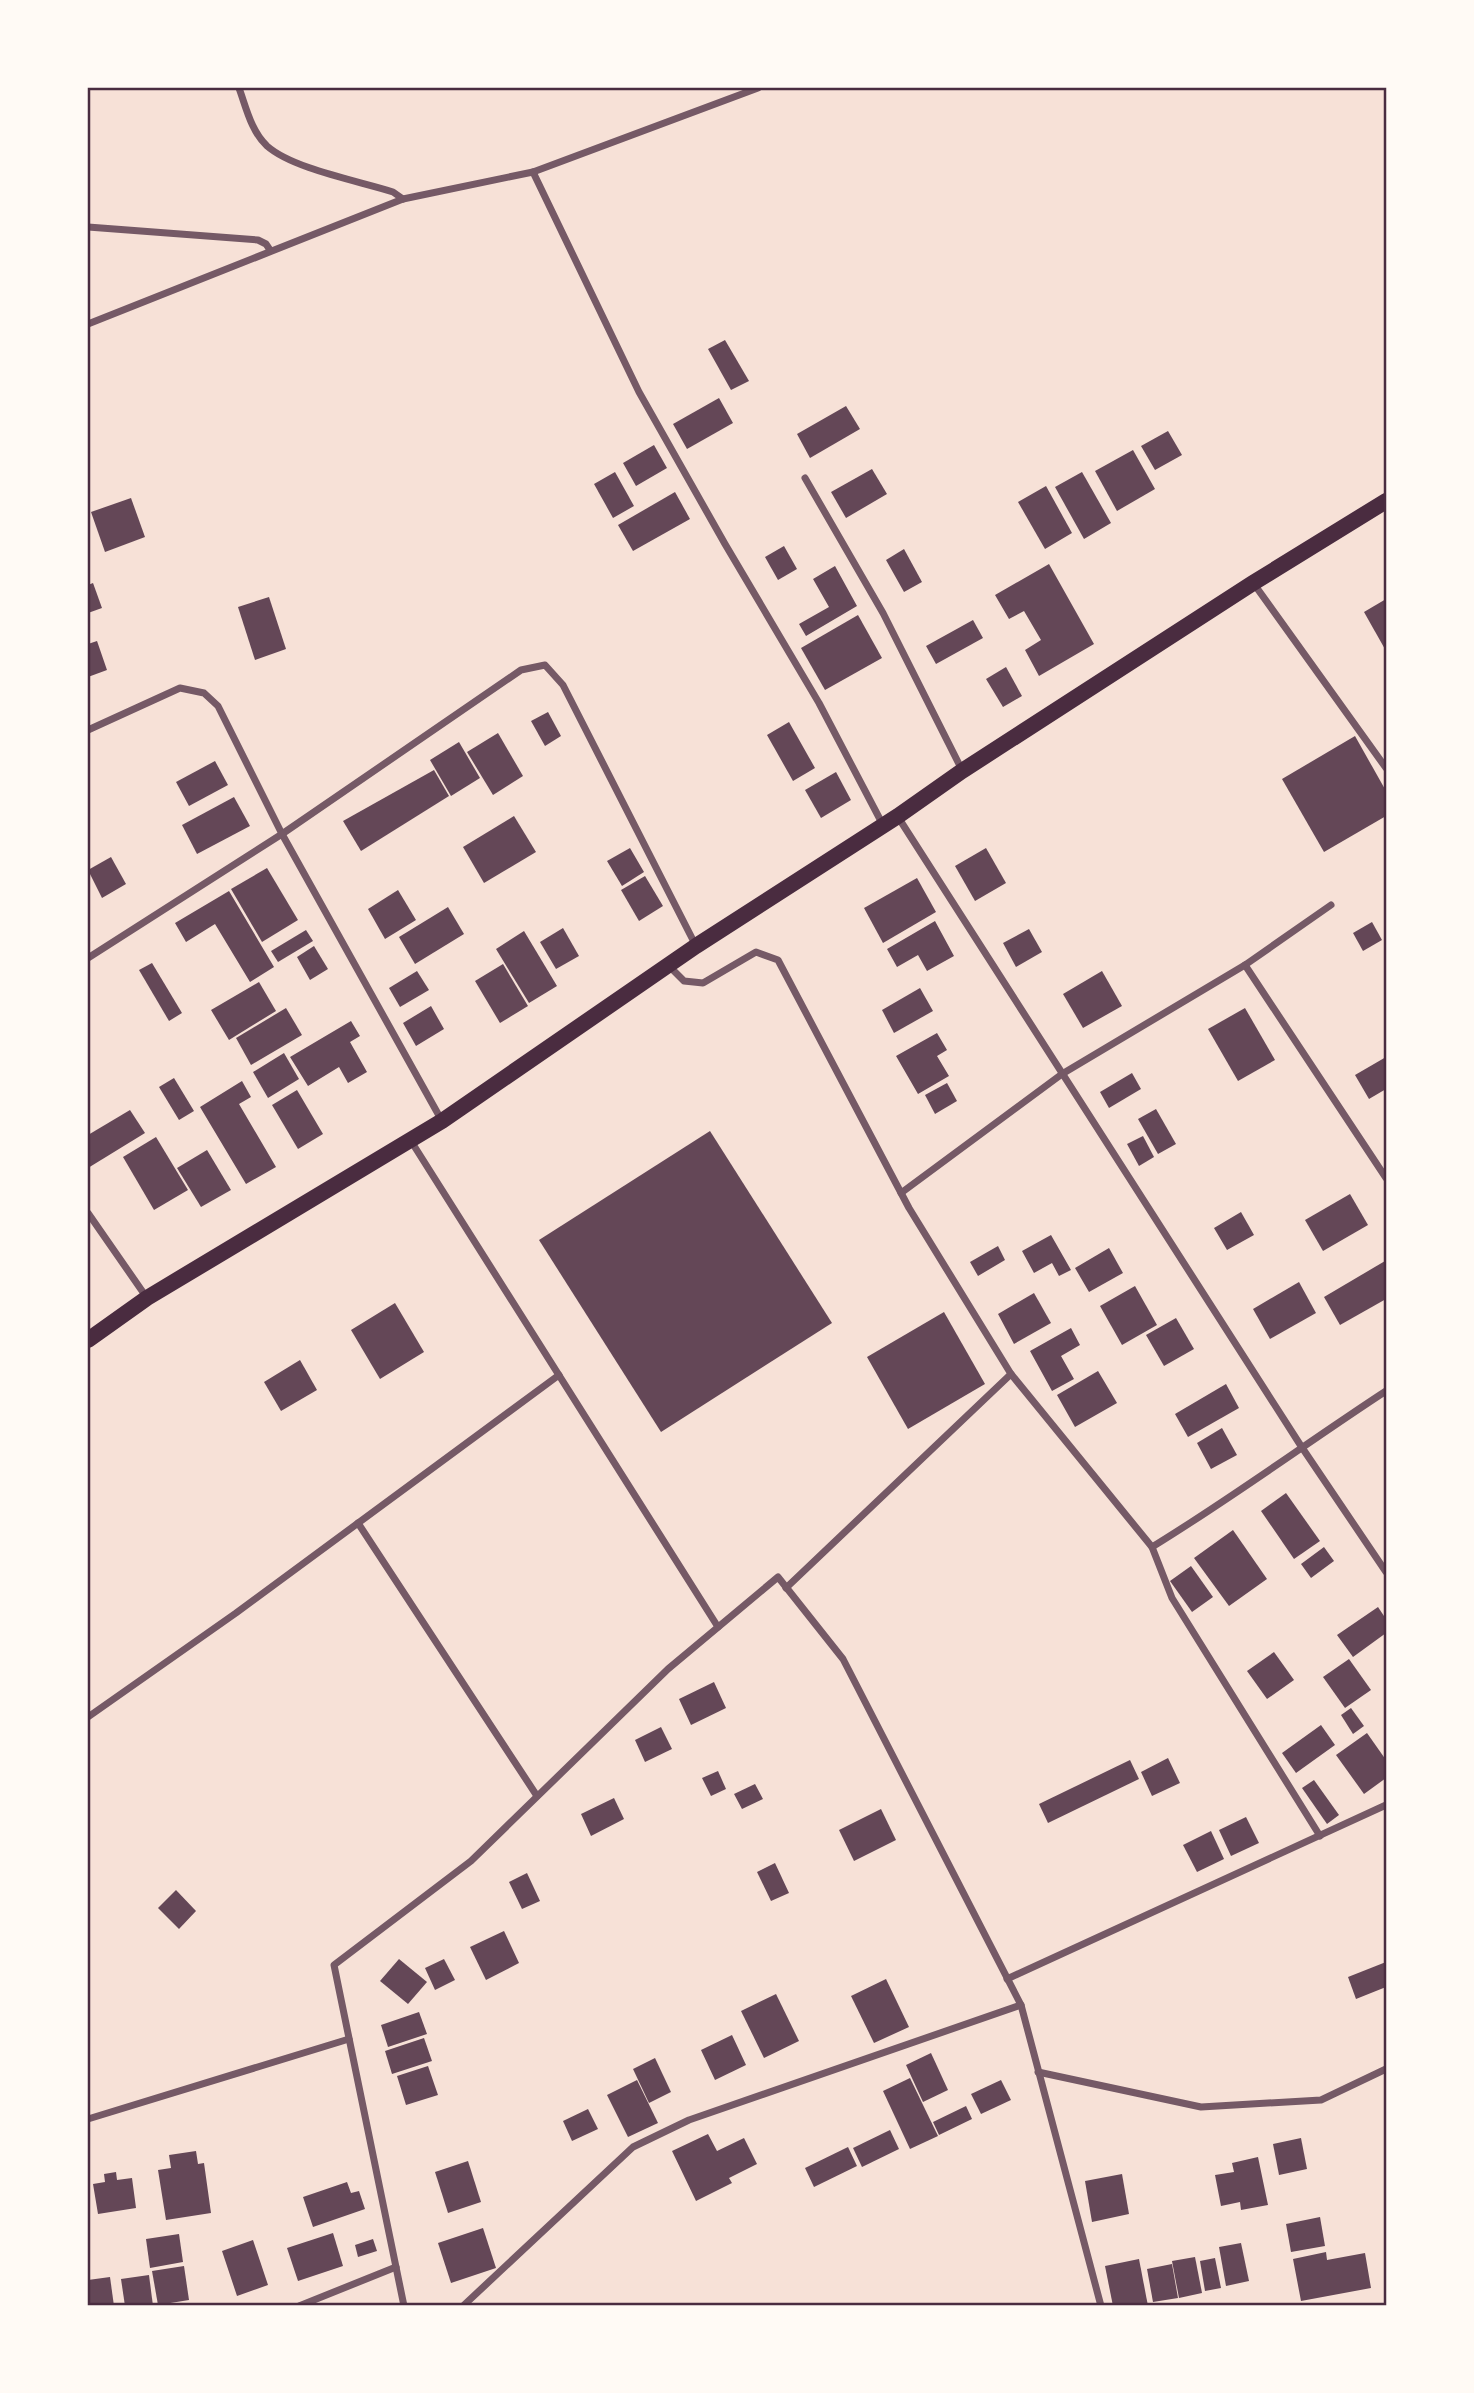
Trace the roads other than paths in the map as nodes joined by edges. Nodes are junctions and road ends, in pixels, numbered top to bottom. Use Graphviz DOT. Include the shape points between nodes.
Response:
graph roads {
  1 [pos="239,88"];
  2 [pos="758,88"];
  3 [pos="533,172"];
  4 [pos="403,199"];
  5 [pos="88,227"];
  6 [pos="270,250"];
  7 [pos="88,324"];
  8 [pos="805,478"];
  9 [pos="1387,501"];
  10 [pos="1253,583"];
  11 [pos="88,730"];
  12 [pos="1387,768"];
  13 [pos="962,771"];
  14 [pos="898,816"];
  15 [pos="883,826"];
  16 [pos="282,834"];
  17 [pos="1331,905"];
  18 [pos="696,946"];
  19 [pos="88,958"];
  20 [pos="669,965"];
  21 [pos="1245,965"];
  22 [pos="1062,1074"];
  23 [pos="442,1121"];
  24 [pos="411,1141"];
  25 [pos="1387,1178"];
  26 [pos="901,1193"];
  27 [pos="88,1213"];
  28 [pos="147,1298"];
  29 [pos="88,1340"];
  30 [pos="1011,1374"];
  31 [pos="559,1375"];
  32 [pos="1387,1391"];
  33 [pos="1301,1446"];
  34 [pos="358,1523"];
  35 [pos="1152,1547"];
  36 [pos="1387,1572"];
  37 [pos="786,1588"];
  38 [pos="718,1627"];
  39 [pos="88,1717"];
  40 [pos="537,1796"];
  41 [pos="1387,1805"];
  42 [pos="1320,1836"];
  43 [pos="1007,1979"];
  44 [pos="1021,2005"];
  45 [pos="349,2039"];
  46 [pos="1387,2069"];
  47 [pos="1038,2072"];
  48 [pos="88,2119"];
  49 [pos="396,2267"];
  50 [pos="299,2305"];
  51 [pos="404,2305"];
  52 [pos="463,2305"];
  53 [pos="1101,2305"];
  1 -- 4 [label="street" via="252,126 266,145 287,160"];
  2 -- 3 [label="street"];
  3 -- 4 [label="street"];
  3 -- 15 [label="street" via="639,392 819,704"];
  4 -- 6 [label="street"];
  5 -- 6 [label="street" via="258,240"];
  6 -- 7 [label="street"];
  8 -- 13 [label="street" via="883,613"];
  9 -- 10 [label="highway"];
  10 -- 12 [label="street"];
  10 -- 13 [label="highway"];
  11 -- 16 [label="street" via="180,688 204,692 218,706"];
  13 -- 14 [label="highway"];
  14 -- 15 [label="highway"];
  14 -- 22 [label="street"];
  15 -- 18 [label="highway"];
  16 -- 18 [label="street" via="522,670 545,665 564,685"];
  16 -- 19 [label="street"];
  16 -- 23 [label="street"];
  17 -- 21 [label="street"];
  18 -- 20 [label="highway"];
  20 -- 23 [label="highway"];
  20 -- 26 [label="street" via="684,981 703,983 755,952 778,960"];
  21 -- 22 [label="street"];
  21 -- 25 [label="street"];
  22 -- 26 [label="street"];
  22 -- 33 [label="street"];
  23 -- 24 [label="highway"];
  24 -- 28 [label="highway"];
  24 -- 31 [label="street"];
  26 -- 30 [label="street"];
  27 -- 28 [label="street"];
  28 -- 29 [label="highway"];
  30 -- 35 [label="street"];
  30 -- 37 [label="street"];
  31 -- 34 [label="street"];
  31 -- 38 [label="street"];
  32 -- 33 [label="street"];
  33 -- 35 [label="street"];
  33 -- 36 [label="street"];
  34 -- 39 [label="street"];
  34 -- 40 [label="street"];
  35 -- 42 [label="street" via="1172,1598"];
  37 -- 38 [label="street" via="778,1577"];
  37 -- 43 [label="street" via="843,1659"];
  38 -- 40 [label="street"];
  40 -- 45 [label="street" via="471,1861 334,1965"];
  41 -- 42 [label="street"];
  42 -- 43 [label="street"];
  43 -- 44 [label="street"];
  44 -- 47 [label="street"];
  44 -- 52 [label="street" via="690,2120 633,2147"];
  45 -- 48 [label="street"];
  45 -- 49 [label="street"];
  46 -- 47 [label="street" via="1321,2100 1200,2107"];
  47 -- 53 [label="street"];
  49 -- 50 [label="street"];
  49 -- 51 [label="street"];
}
